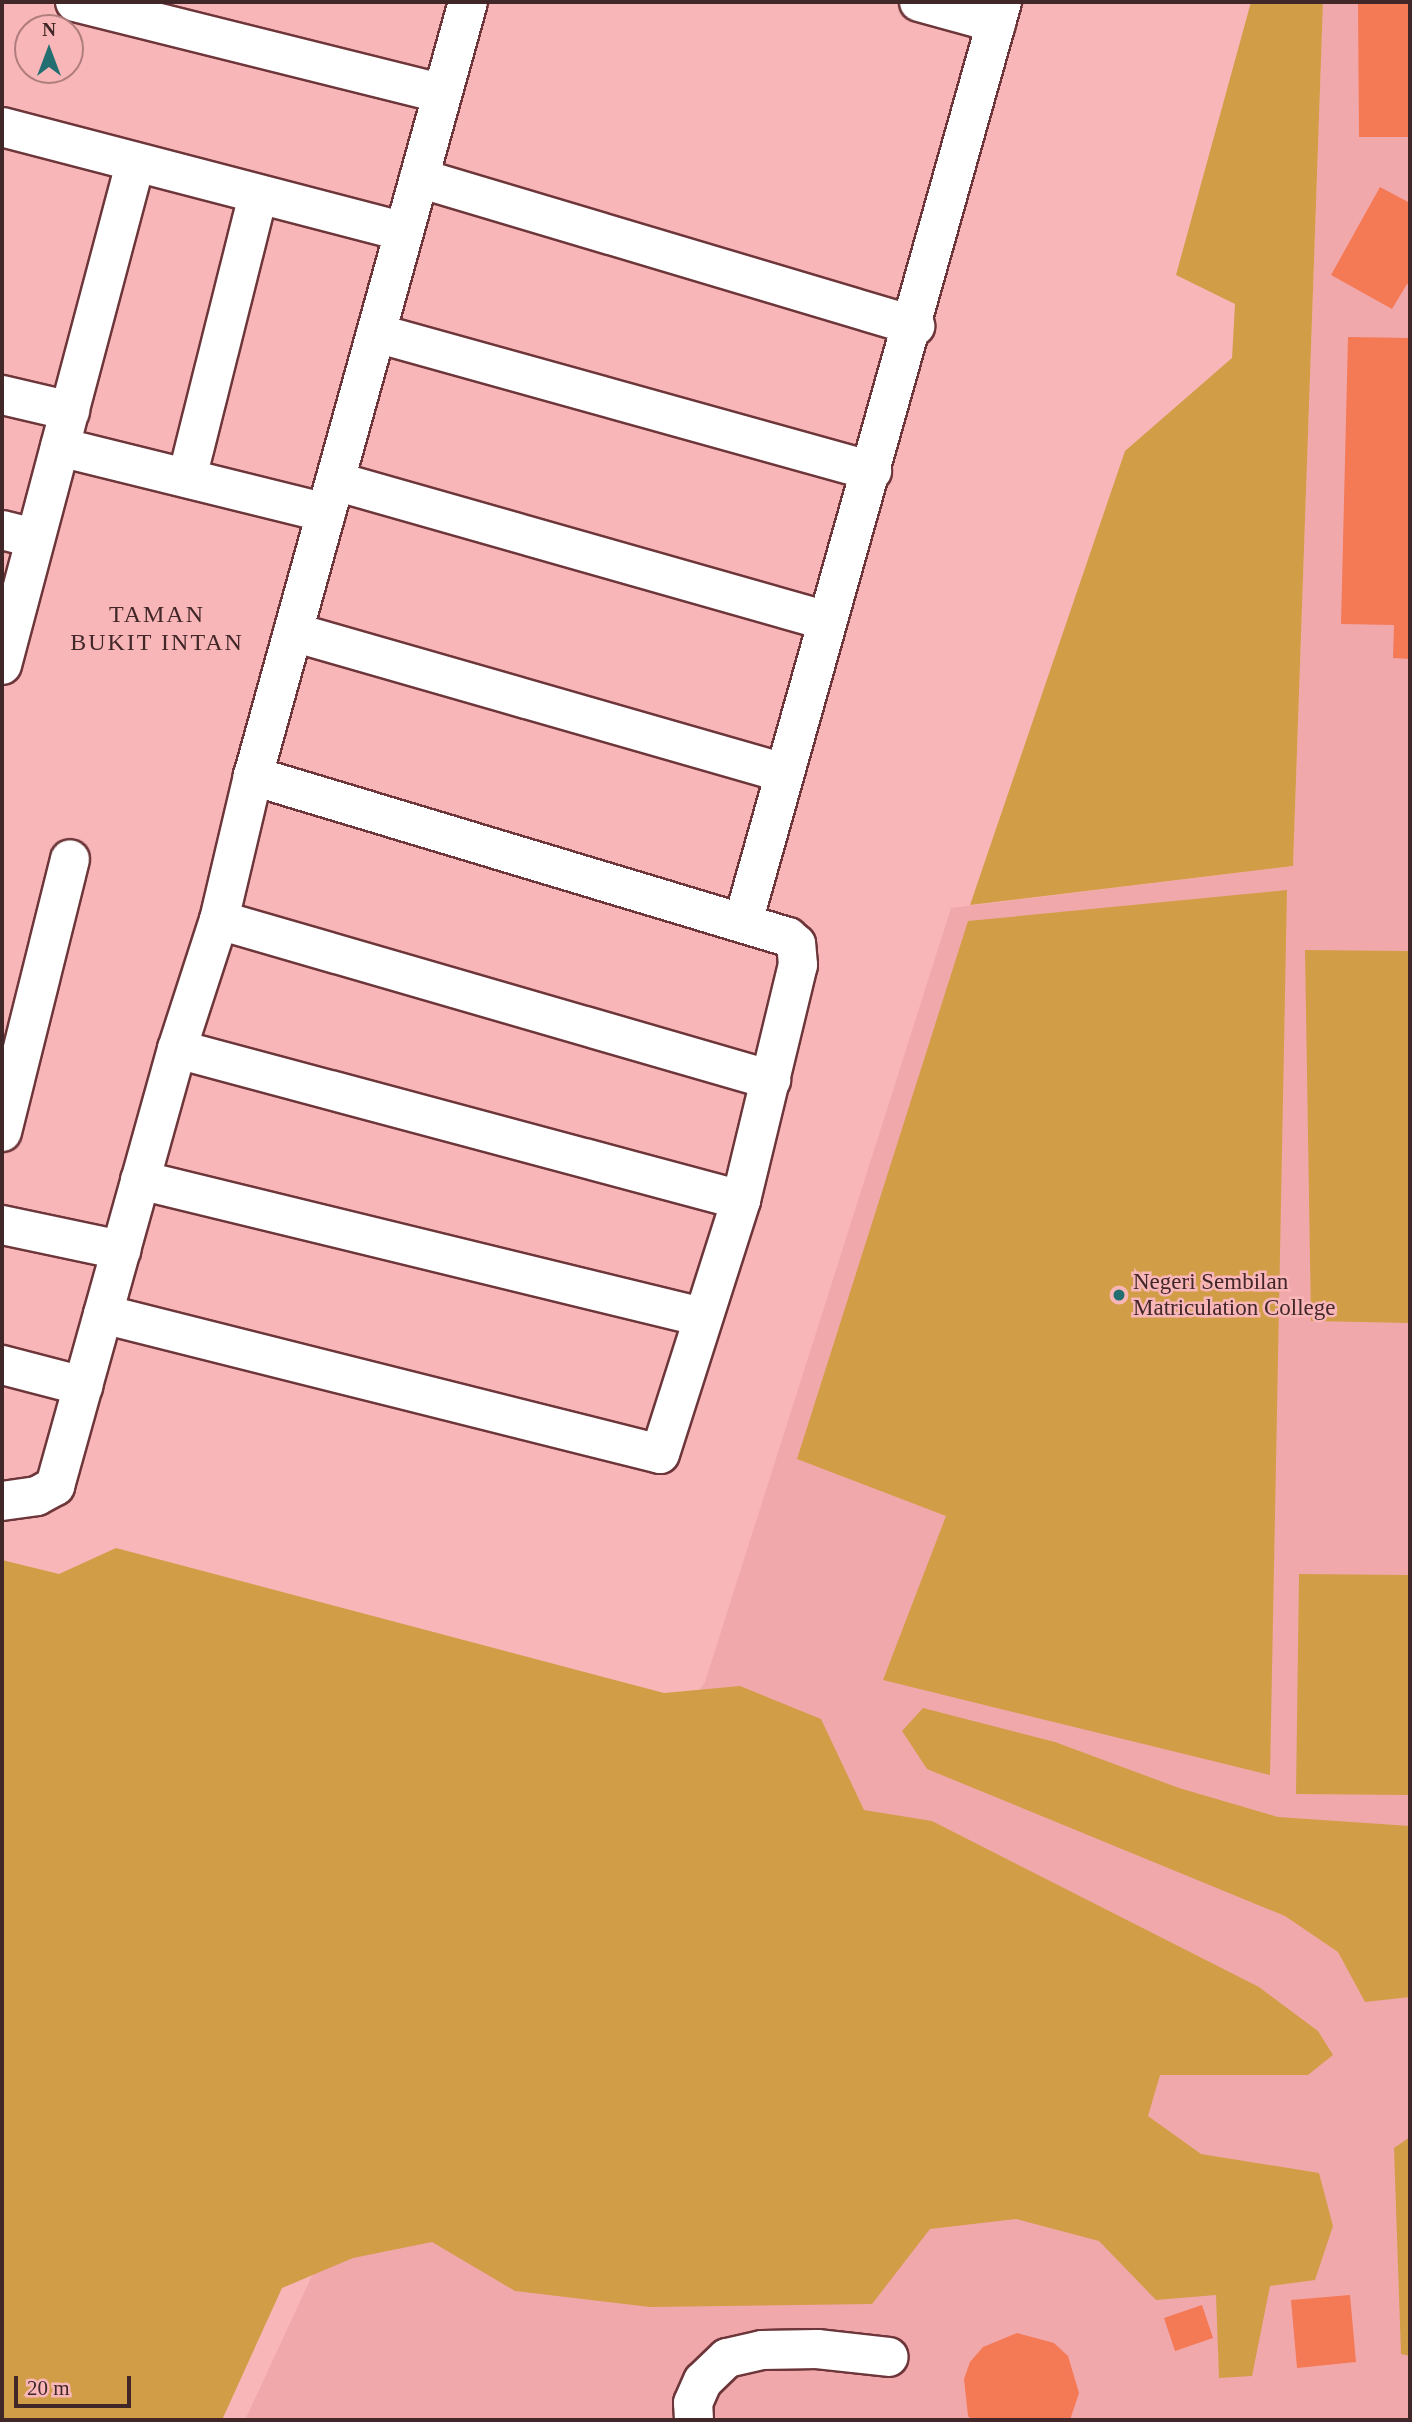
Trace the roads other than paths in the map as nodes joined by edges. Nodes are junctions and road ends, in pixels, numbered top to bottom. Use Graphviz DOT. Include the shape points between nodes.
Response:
graph roads {
  1 [pos="75,2"];
  2 [pos="468,2"];
  3 [pos="919,2"];
  4 [pos="999,12"];
  5 [pos="441,93"];
  6 [pos="2,127"];
  7 [pos="135,164"];
  8 [pos="419,178"];
  9 [pos="258,195"];
  10 [pos="404,232"];
  11 [pos="915,326"];
  12 [pos="376,333"];
  13 [pos="2,395"];
  14 [pos="70,411"];
  15 [pos="60,447"];
  16 [pos="872,471"];
  17 [pos="187,478"];
  18 [pos="330,497"];
  19 [pos="19,534"];
  20 [pos="827,621"];
  21 [pos="293,632"];
  22 [pos="2,665"];
  23 [pos="784,773"];
  24 [pos="253,776"];
  25 [pos="70,859"];
  26 [pos="219,920"];
  27 [pos="743,922"];
  28 [pos="177,1049"];
  29 [pos="771,1080"];
  30 [pos="2,1132"];
  31 [pos="140,1180"];
  32 [pos="741,1200"];
  33 [pos="2,1225"];
  34 [pos="121,1250"];
  35 [pos="103,1314"];
  36 [pos="702,1317"];
  37 [pos="2,1365"];
  38 [pos="83,1386"];
  39 [pos="2,1501"];
  40 [pos="889,2357"];
  41 [pos="694,2420"];
  1 -- 5 [label="street"];
  2 -- 5 [label="street"];
  3 -- 4 [label="street"];
  4 -- 11 [label="street"];
  5 -- 8 [label="street"];
  6 -- 7 [label="street"];
  7 -- 9 [label="street"];
  7 -- 14 [label="street"];
  8 -- 10 [label="street"];
  8 -- 11 [label="street"];
  9 -- 10 [label="street"];
  9 -- 17 [label="street"];
  10 -- 12 [label="street"];
  11 -- 16 [label="street"];
  12 -- 16 [label="street"];
  12 -- 18 [label="street"];
  13 -- 14 [label="street"];
  14 -- 15 [label="street"];
  15 -- 17 [label="street"];
  15 -- 19 [label="street"];
  16 -- 20 [label="street"];
  17 -- 18 [label="street"];
  18 -- 20 [label="street"];
  18 -- 21 [label="street"];
  19 -- 22 [label="street"];
  20 -- 23 [label="street"];
  21 -- 23 [label="street"];
  21 -- 24 [label="street"];
  23 -- 27 [label="street"];
  24 -- 26 [label="street"];
  24 -- 27 [label="street"];
  25 -- 30 [label="street"];
  26 -- 28 [label="street"];
  26 -- 29 [label="street"];
  27 -- 29 [label="street" via="788,937 799,955"];
  28 -- 31 [label="street"];
  28 -- 32 [label="street"];
  29 -- 32 [label="street"];
  31 -- 34 [label="street"];
  31 -- 36 [label="street"];
  32 -- 36 [label="street"];
  33 -- 34 [label="street"];
  34 -- 35 [label="street"];
  35 -- 36 [label="street" via="656,1455 663,1449"];
  35 -- 38 [label="street"];
  37 -- 38 [label="street"];
  38 -- 39 [label="street" via="55,1486 37,1496"];
  40 -- 41 [label="street" via="817,2349 762,2350 727,2358 703,2381 693,2403"];
}
